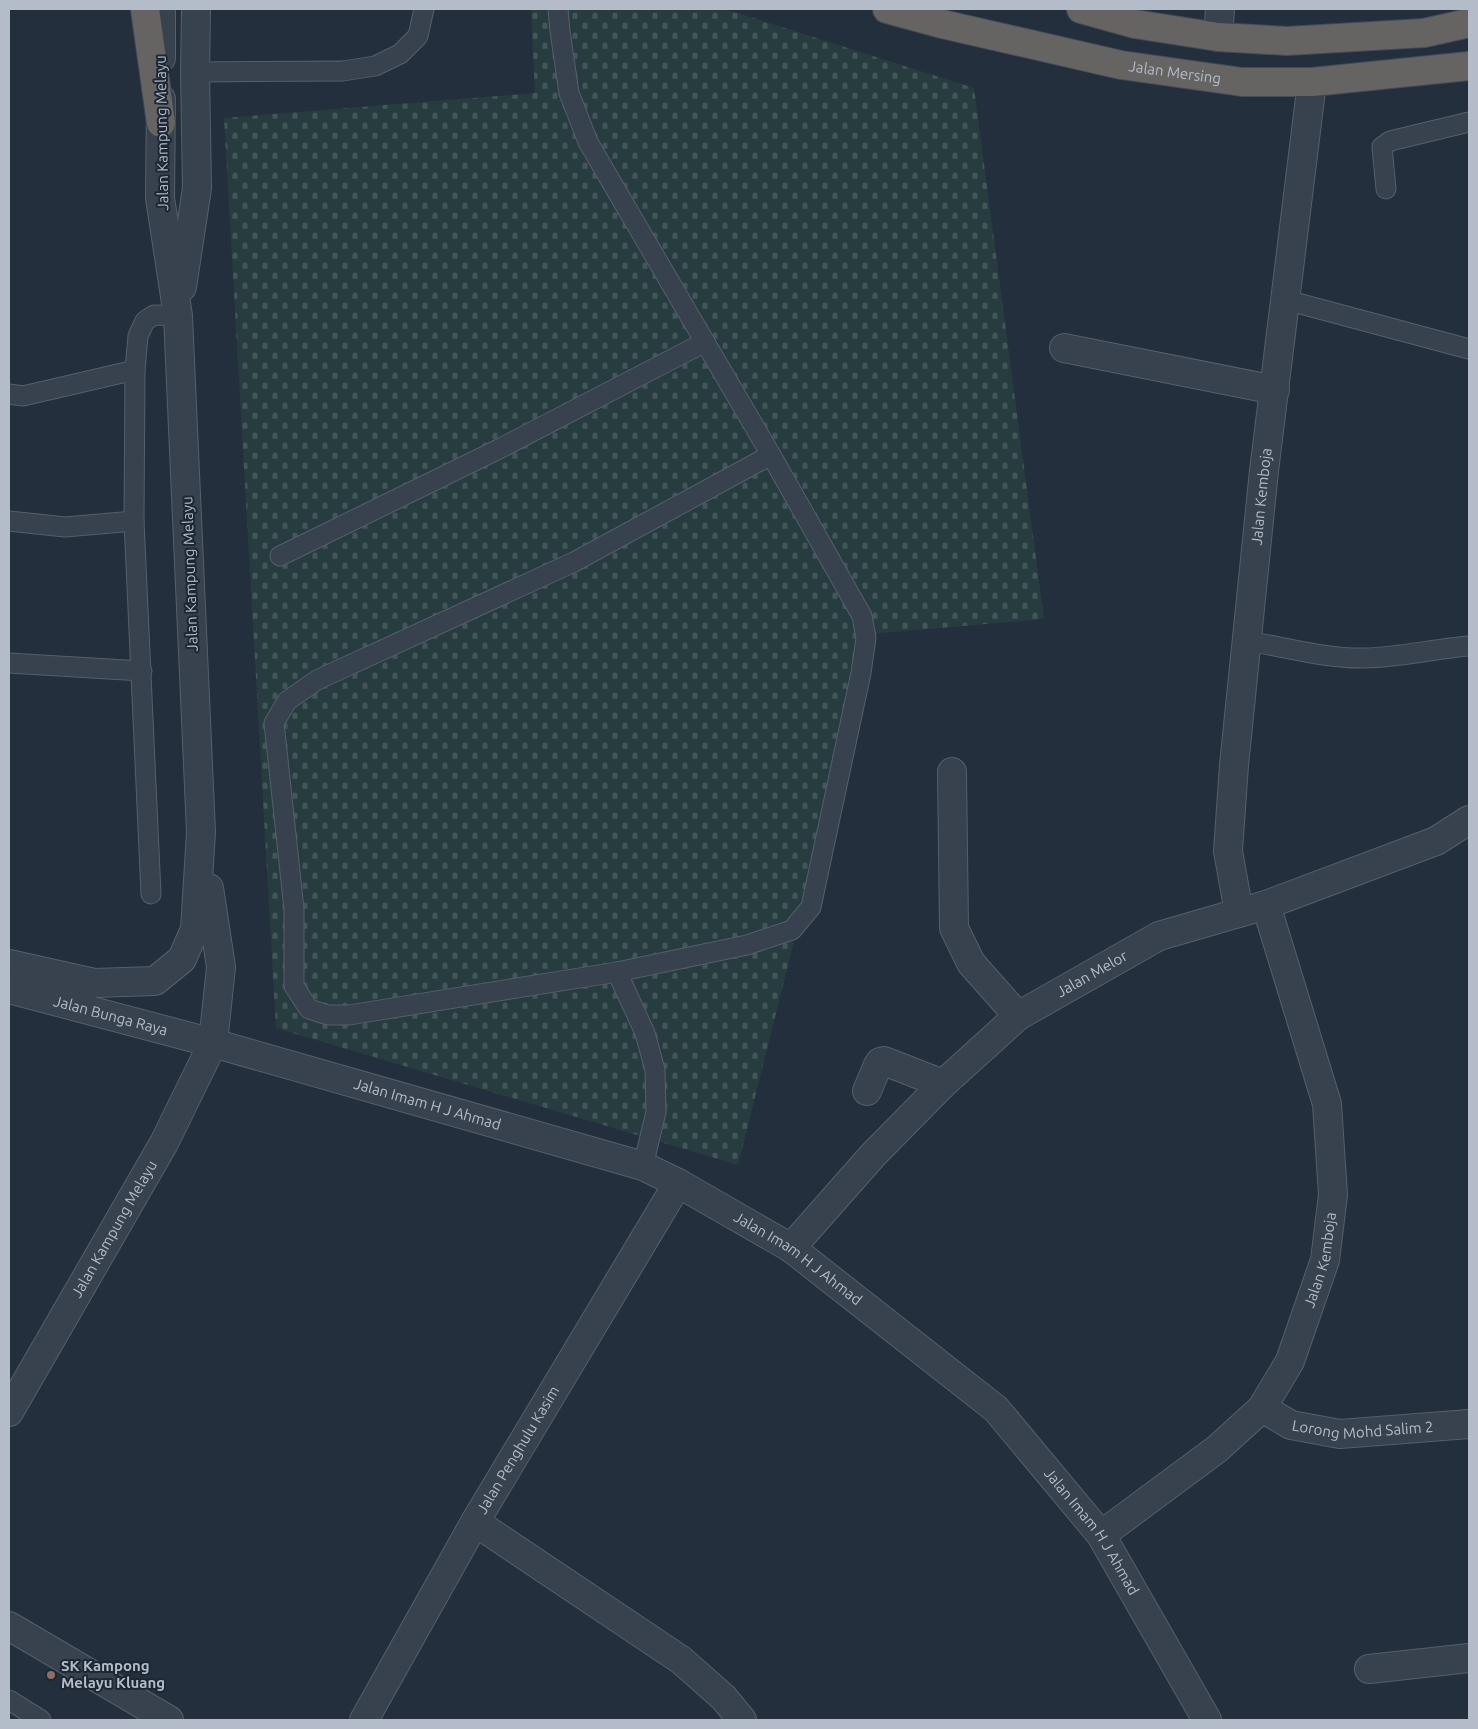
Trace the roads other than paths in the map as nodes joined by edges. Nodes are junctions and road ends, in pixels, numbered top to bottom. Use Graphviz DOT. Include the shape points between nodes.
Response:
graph roads {
  1 [pos="145,9"];
  2 [pos="161,9"];
  3 [pos="196,9"];
  4 [pos="424,9"];
  5 [pos="558,9"];
  6 [pos="886,9"];
  7 [pos="1081,9"];
  8 [pos="1220,9"];
  9 [pos="1469,23"];
  10 [pos="1218,38"];
  11 [pos="1469,66"];
  12 [pos="195,72"];
  13 [pos="1312,82"];
  14 [pos="1469,122"];
  15 [pos="161,123"];
  16 [pos="1386,189"];
  17 [pos="1286,300"];
  18 [pos="178,316"];
  19 [pos="705,342"];
  20 [pos="1064,348"];
  21 [pos="1469,349"];
  22 [pos="135,370"];
  23 [pos="1274,390"];
  24 [pos="9,394"];
  25 [pos="771,455"];
  26 [pos="9,521"];
  27 [pos="134,522"];
  28 [pos="280,556"];
  29 [pos="1247,641"];
  30 [pos="1469,646"];
  31 [pos="9,663"];
  32 [pos="142,671"];
  33 [pos="952,772"];
  34 [pos="1469,820"];
  35 [pos="201,832"];
  36 [pos="151,894"];
  37 [pos="1266,905"];
  38 [pos="1239,913"];
  39 [pos="9,964"];
  40 [pos="617,972"];
  41 [pos="9,989"];
  42 [pos="1018,1016"];
  43 [pos="213,1043"];
  44 [pos="942,1084"];
  45 [pos="868,1092"];
  46 [pos="643,1166"];
  47 [pos="678,1183"];
  48 [pos="791,1248"];
  49 [pos="1262,1408"];
  50 [pos="9,1412"];
  51 [pos="1469,1424"];
  52 [pos="475,1522"];
  53 [pos="1101,1535"];
  54 [pos="9,1626"];
  55 [pos="1469,1658"];
  56 [pos="1370,1669"];
  57 [pos="9,1700"];
  58 [pos="42,1720"];
  59 [pos="169,1720"];
  60 [pos="364,1720"];
  61 [pos="742,1720"];
  62 [pos="1207,1720"];
  1 -- 15 [label="highway"];
  2 -- 15 [label="street, Jalan Kampung Melayu"];
  3 -- 12 [label="street, Jalan Kampung Melayu"];
  4 -- 12 [label="lane" via="418,36 400,54 376,66 344,71"];
  5 -- 19 [label="lane" via="569,93 588,142"];
  6 -- 13 [label="highway, Jalan Mersing" via="1121,65 1242,82"];
  7 -- 10 [label="highway" via="1135,24"];
  8 -- 10 [label="street"];
  9 -- 10 [label="highway" via="1424,33 1287,41"];
  11 -- 13 [label="highway, Jalan Mersing"];
  12 -- 18 [label="street, Jalan Kampung Melayu" via="197,188"];
  13 -- 17 [label="street, Jalan Kemboja"];
  14 -- 16 [label="lane" via="1385,143 1382,147"];
  15 -- 18 [label="street, Jalan Kampung Melayu" via="160,198"];
  17 -- 21 [label="lane"];
  17 -- 23 [label="street, Jalan Kemboja"];
  18 -- 22 [label="lane" via="154,315 145,321 138,336"];
  18 -- 35 [label="street, Jalan Kampung Melayu"];
  19 -- 25 [label="lane"];
  19 -- 28 [label="lane" via="499,449"];
  20 -- 23 [label="street"];
  22 -- 24 [label="lane" via="23,396"];
  22 -- 27 [label="lane"];
  23 -- 29 [label="street, Jalan Kemboja"];
  25 -- 40 [label="lane" via="862,616 866,638 811,907 792,930 747,945"];
  25 -- 40 [label="lane" via="574,562 317,680 287,702 274,723 294,909 294,986 309,1010 328,1015 349,1015"];
  26 -- 27 [label="lane" via="65,527"];
  27 -- 32 [label="lane"];
  29 -- 30 [label="lane" via="1358,658 1401,656"];
  29 -- 38 [label="street, Jalan Kemboja" via="1228,851"];
  31 -- 32 [label="lane"];
  32 -- 36 [label="lane"];
  33 -- 42 [label="street" via="954,928 971,963"];
  34 -- 37 [label="street, Jalan Melor" via="1436,841"];
  35 -- 39 [label="street" via="195,929 182,959 155,981 94,983"];
  35 -- 43 [label="street" via="221,967"];
  37 -- 38 [label="street, Jalan Melor"];
  37 -- 49 [label="street, Jalan Kemboja" via="1326,1104 1333,1194 1325,1260 1290,1361"];
  38 -- 42 [label="street, Jalan Melor" via="1159,936"];
  40 -- 46 [label="lane" via="645,1034 654,1070 656,1112"];
  41 -- 43 [label="street, Jalan Bunga Raya"];
  42 -- 44 [label="street, Jalan Melor"];
  43 -- 46 [label="street, Jalan Imam H J Ahmad"];
  43 -- 50 [label="street, Jalan Kampung Melayu" via="164,1143"];
  44 -- 45 [label="street" via="884,1061 878,1065"];
  44 -- 48 [label="street, Jalan Melor" via="873,1155"];
  46 -- 47 [label="street, Jalan Imam H J Ahmad"];
  47 -- 48 [label="street, Jalan Imam H J Ahmad"];
  47 -- 52 [label="street, Jalan Penghulu Kasim"];
  48 -- 53 [label="street, Jalan Imam H J Ahmad" via="996,1409"];
  49 -- 51 [label="street, Lorong Mohd Salim 2" via="1291,1425 1340,1434"];
  49 -- 53 [label="street, Jalan Kemboja" via="1217,1449"];
  52 -- 60 [label="street, Jalan Penghulu Kasim"];
  52 -- 61 [label="street" via="681,1660 724,1698"];
  53 -- 62 [label="street, Jalan Imam H J Ahmad"];
  54 -- 59 [label="street"];
  55 -- 56 [label="street"];
  57 -- 58 [label="lane"];
}
